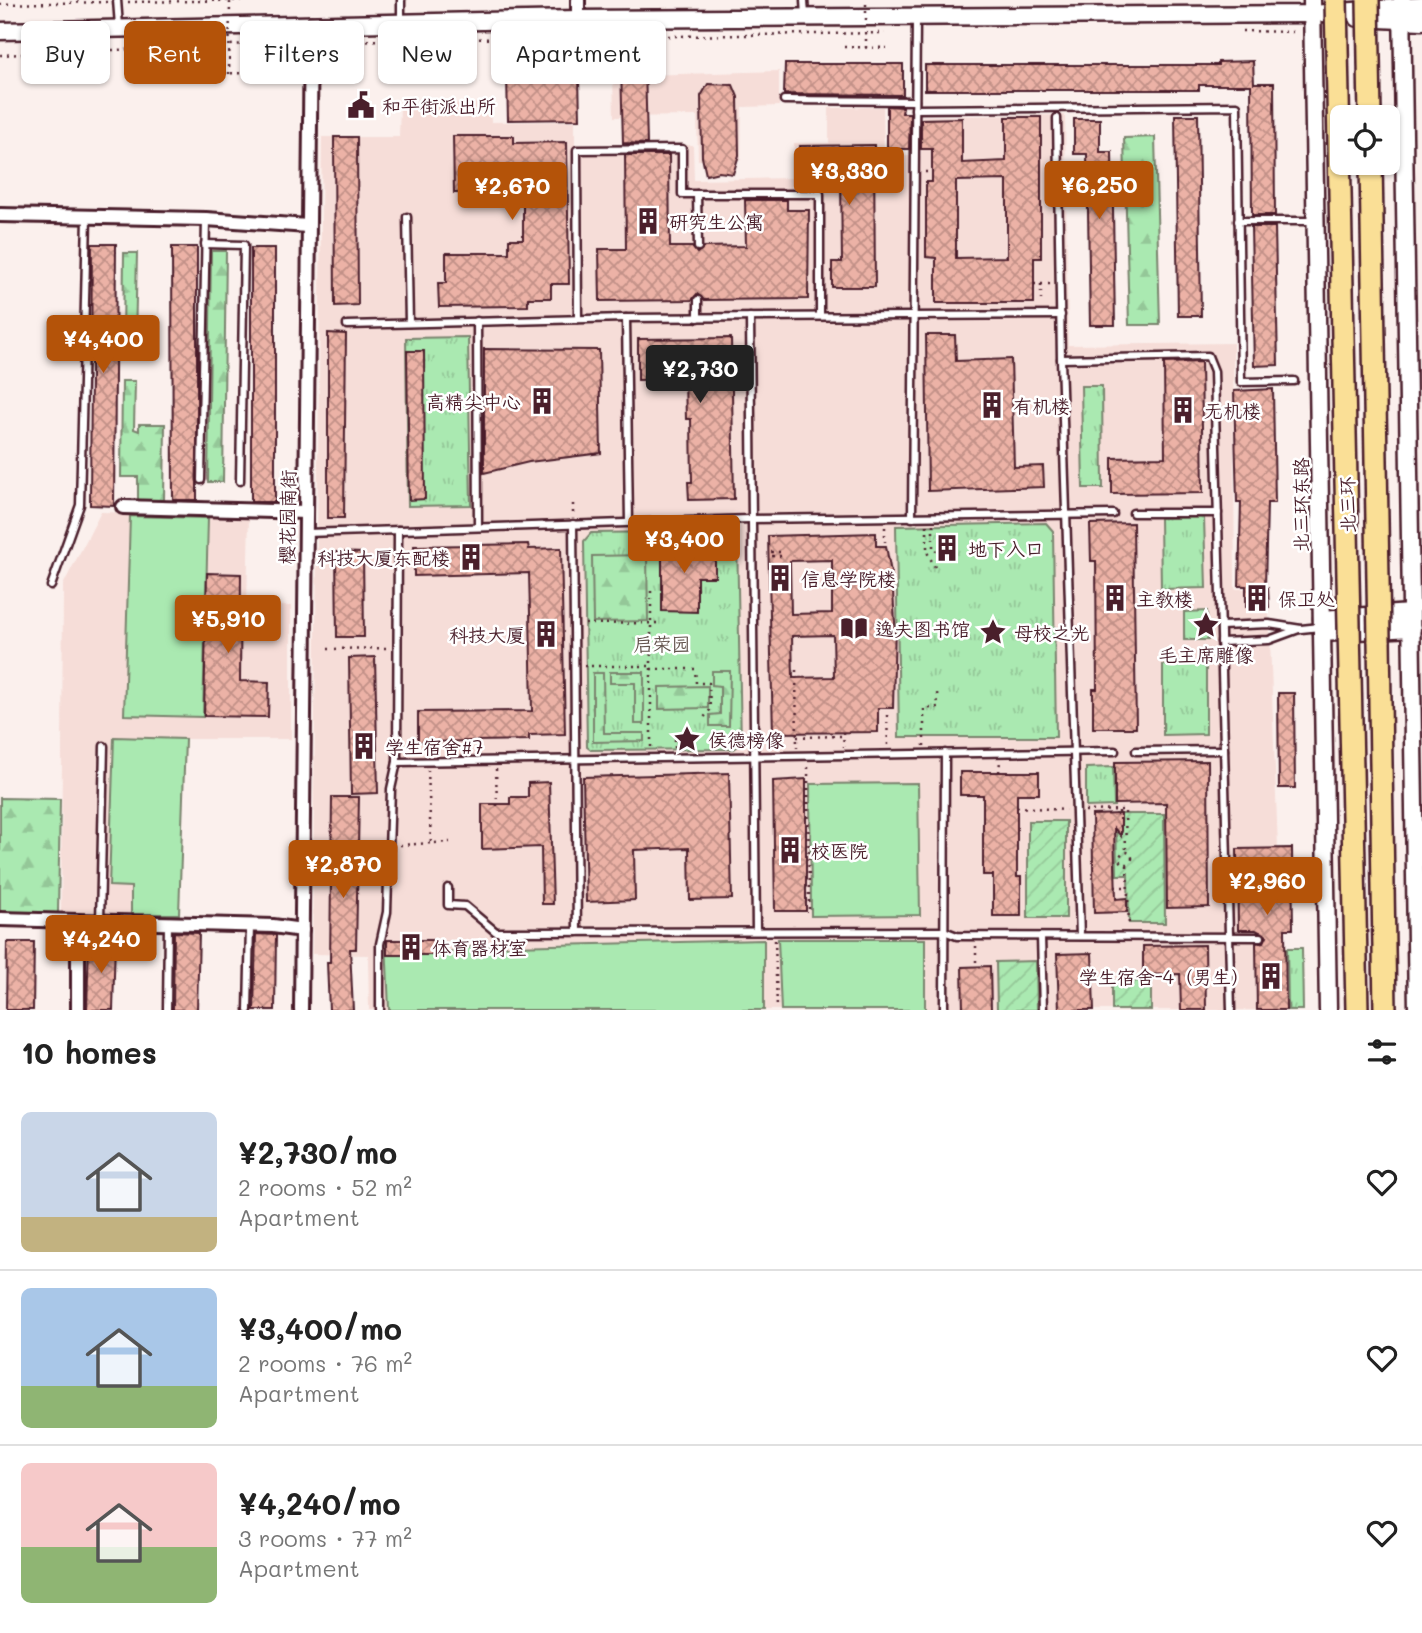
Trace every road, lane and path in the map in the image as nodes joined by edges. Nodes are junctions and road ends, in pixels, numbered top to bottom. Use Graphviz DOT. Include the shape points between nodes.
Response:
graph roads {
  1 [pos="230,0"];
  2 [pos="264,0"];
  3 [pos="401,0"];
  4 [pos="578,0"];
  5 [pos="804,0"];
  6 [pos="866,0"];
  7 [pos="1336,0"];
  8 [pos="1368,0"];
  9 [pos="117,1"];
  10 [pos="0,4"];
  11 [pos="1422,6"];
  12 [pos="1312,7"];
  13 [pos="1402,9"];
  14 [pos="805,18"];
  15 [pos="578,19"];
  16 [pos="401,21"];
  17 [pos="477,21"];
  18 [pos="1422,21"];
  19 [pos="240,24"];
  20 [pos="916,25"];
  21 [pos="119,27"];
  22 [pos="1231,30"];
  23 [pos="0,31"];
  24 [pos="1312,33"];
  25 [pos="364,40"];
  26 [pos="240,44"];
  27 [pos="844,47"];
  28 [pos="866,48"];
  29 [pos="887,48"];
  30 [pos="0,55"];
  31 [pos="229,74"];
  32 [pos="240,74"];
  33 [pos="310,84"];
  34 [pos="784,100"];
  35 [pos="915,105"];
  36 [pos="1370,105"];
  37 [pos="1058,118"];
  38 [pos="923,172"];
  39 [pos="932,172"];
  40 [pos="1371,175"];
  41 [pos="697,194"];
  42 [pos="0,215"];
  43 [pos="87,217"];
  44 [pos="407,217"];
  45 [pos="206,219"];
  46 [pos="1316,220"];
  47 [pos="1238,221"];
  48 [pos="309,226"];
  49 [pos="205,244"];
  50 [pos="698,247"];
  51 [pos="1034,284"];
  52 [pos="698,300"];
  53 [pos="1042,315"];
  54 [pos="1061,315"];
  55 [pos="820,316"];
  56 [pos="914,316"];
  57 [pos="750,317"];
  58 [pos="626,318"];
  59 [pos="698,318"];
  60 [pos="578,319"];
  61 [pos="477,321"];
  62 [pos="409,323"];
  63 [pos="347,325"];
  64 [pos="1061,359"];
  65 [pos="1294,381"];
  66 [pos="1416,452"];
  67 [pos="201,480"];
  68 [pos="240,481"];
  69 [pos="123,508"];
  70 [pos="306,512"];
  71 [pos="1133,513"];
  72 [pos="1218,513"];
  73 [pos="1113,514"];
  74 [pos="1068,515"];
  75 [pos="885,518"];
  76 [pos="912,518"];
  77 [pos="930,518"];
  78 [pos="750,519"];
  79 [pos="629,522"];
  80 [pos="573,524"];
  81 [pos="478,527"];
  82 [pos="398,530"];
  83 [pos="306,533"];
  84 [pos="885,541"];
  85 [pos="937,551"];
  86 [pos="419,561"];
  87 [pos="431,563"];
  88 [pos="936,569"];
  89 [pos="51,586"];
  90 [pos="651,591"];
  91 [pos="1414,620"];
  92 [pos="651,623"];
  93 [pos="662,623"];
  94 [pos="581,624"];
  95 [pos="1221,626"];
  96 [pos="1322,626"];
  97 [pos="1301,629"];
  98 [pos="1221,642"];
  99 [pos="398,647"];
  100 [pos="328,649"];
  101 [pos="582,666"];
  102 [pos="651,667"];
  103 [pos="796,670"];
  104 [pos="937,692"];
  105 [pos="887,715"];
  106 [pos="703,719"];
  107 [pos="797,737"];
  108 [pos="104,746"];
  109 [pos="844,750"];
  110 [pos="1224,750"];
  111 [pos="797,751"];
  112 [pos="1115,751"];
  113 [pos="1136,751"];
  114 [pos="1074,752"];
  115 [pos="888,753"];
  116 [pos="923,753"];
  117 [pos="945,753"];
  118 [pos="808,755"];
  119 [pos="652,758"];
  120 [pos="755,758"];
  121 [pos="576,759"];
  122 [pos="496,760"];
  123 [pos="432,761"];
  124 [pos="397,762"];
  125 [pos="496,807"];
  126 [pos="1017,807"];
  127 [pos="1079,811"];
  128 [pos="450,842"];
  129 [pos="390,843"];
  130 [pos="431,844"];
  131 [pos="1126,852"];
  132 [pos="1127,865"];
  133 [pos="1115,887"];
  134 [pos="1127,887"];
  135 [pos="448,888"];
  136 [pos="809,914"];
  137 [pos="0,919"];
  138 [pos="78,921"];
  139 [pos="100,921"];
  140 [pos="168,923"];
  141 [pos="250,926"];
  142 [pos="302,930"];
  143 [pos="944,930"];
  144 [pos="756,931"];
  145 [pos="774,931"];
  146 [pos="577,932"];
  147 [pos="1080,936"];
  148 [pos="976,937"];
  149 [pos="1041,937"];
  150 [pos="1129,937"];
  151 [pos="1229,937"];
  152 [pos="1261,937"];
  153 [pos="976,967"];
  154 [pos="78,1010"];
  155 [pos="167,1010"];
  156 [pos="248,1010"];
  157 [pos="301,1010"];
  158 [pos="380,1010"];
  159 [pos="777,1010"];
  160 [pos="944,1010"];
  161 [pos="1043,1010"];
  162 [pos="1231,1010"];
  163 [pos="1328,1010"];
  164 [pos="1357,1010"];
  165 [pos="1385,1010"];
  166 [pos="1417,1010"];
  1 -- 31 [label="path, bridge"];
  2 -- 9 [label="path"];
  3 -- 16 [label="lane"];
  4 -- 15 [label="street"];
  5 -- 14 [label="lane"];
  6 -- 28 [label="path, bridge"];
  7 -- 164 [label="highway, 北三环, bridge"];
  8 -- 36 [label="highway, bridge"];
  9 -- 10 [label="path"];
  9 -- 21 [label="lane"];
  11 -- 13 [label="street"];
  12 -- 13 [label="street"];
  12 -- 20 [label="street"];
  12 -- 24 [label="street, 北三环东路"];
  13 -- 18 [label="street"];
  13 -- 66 [label="street"];
  14 -- 15 [label="street"];
  14 -- 20 [label="street"];
  15 -- 17 [label="street"];
  19 -- 21 [label="street"];
  20 -- 25 [label="path"];
  20 -- 35 [label="lane"];
  21 -- 23 [label="street"];
  22 -- 24 [label="path"];
  24 -- 46 [label="street, 北三环东路"];
  26 -- 30 [label="path"];
  27 -- 28 [label="path"];
  28 -- 29 [label="path"];
  31 -- 32 [label="path"];
  33 -- 48 [label="street, 樱花园南街"];
  34 -- 35 [label="lane"];
  35 -- 47 [label="lane" via="1237,106"];
  35 -- 56 [label="lane"];
  37 -- 54 [label="lane"];
  38 -- 39 [label="path"];
  40 -- 165 [label="highway, 北三环, bridge"];
  41 -- 50 [label="lane"];
  41 -- 55 [label="lane" via="821,194"];
  41 -- 60 [label="lane" via="682,194 682,149 577,150"];
  42 -- 43 [label="street"];
  43 -- 45 [label="street"];
  43 -- 89 [label="lane" via="80,505"];
  44 -- 62 [label="lane"];
  45 -- 48 [label="street"];
  45 -- 49 [label="lane"];
  46 -- 47 [label="lane"];
  46 -- 96 [label="street, 北三环东路"];
  47 -- 65 [label="lane" via="1241,382"];
  48 -- 70 [label="street, 樱花园南街"];
  49 -- 67 [label="lane"];
  49 -- 68 [label="lane" via="244,245"];
  51 -- 53 [label="path" via="1041,284"];
  52 -- 59 [label="lane"];
  53 -- 54 [label="lane"];
  53 -- 56 [label="lane"];
  54 -- 64 [label="lane"];
  55 -- 56 [label="lane"];
  55 -- 57 [label="lane"];
  56 -- 76 [label="lane"];
  57 -- 59 [label="lane"];
  57 -- 78 [label="lane"];
  58 -- 59 [label="lane"];
  58 -- 60 [label="lane"];
  58 -- 79 [label="lane"];
  60 -- 61 [label="lane"];
  61 -- 62 [label="lane"];
  61 -- 81 [label="lane"];
  62 -- 63 [label="lane"];
  64 -- 72 [label="lane" via="1208,356 1214,371"];
  64 -- 74 [label="lane"];
  66 -- 91 [label="street"];
  69 -- 70 [label="street"];
  70 -- 83 [label="street, 樱花园南街"];
  71 -- 72 [label="lane"];
  72 -- 95 [label="lane"];
  73 -- 74 [label="lane"];
  74 -- 77 [label="lane"];
  74 -- 114 [label="lane"];
  75 -- 76 [label="lane"];
  75 -- 78 [label="lane"];
  75 -- 84 [label="path"];
  76 -- 77 [label="lane"];
  77 -- 85 [label="path" via="933,550"];
  77 -- 88 [label="path" via="927,551"];
  78 -- 79 [label="lane"];
  78 -- 120 [label="lane"];
  79 -- 80 [label="lane"];
  80 -- 81 [label="lane"];
  80 -- 121 [label="lane"];
  81 -- 82 [label="lane"];
  82 -- 83 [label="lane"];
  82 -- 99 [label="lane"];
  83 -- 142 [label="street, 樱花园南街"];
  86 -- 87 [label="path" via="419,550 431,550"];
  90 -- 92 [label="path"];
  91 -- 96 [label="street"];
  91 -- 166 [label="street"];
  92 -- 93 [label="path"];
  92 -- 94 [label="path"];
  92 -- 102 [label="path"];
  95 -- 97 [label="lane" via="1269,624"];
  95 -- 98 [label="lane"];
  96 -- 97 [label="lane"];
  96 -- 163 [label="street, 北三环东路"];
  97 -- 98 [label="lane" via="1269,640"];
  98 -- 110 [label="lane"];
  99 -- 100 [label="path"];
  99 -- 124 [label="lane"];
  101 -- 102 [label="path"];
  102 -- 106 [label="path" via="695,669 696,683 709,683 710,710"];
  102 -- 119 [label="path"];
  103 -- 107 [label="path"];
  104 -- 116 [label="path" via="938,707 924,709"];
  105 -- 115 [label="path"];
  107 -- 109 [label="path" via="843,734"];
  107 -- 111 [label="path"];
  108 -- 139 [label="lane"];
  110 -- 113 [label="lane"];
  110 -- 151 [label="lane"];
  112 -- 114 [label="lane"];
  114 -- 117 [label="lane"];
  114 -- 127 [label="lane"];
  115 -- 116 [label="lane"];
  115 -- 118 [label="lane"];
  116 -- 117 [label="lane"];
  117 -- 143 [label="lane"];
  118 -- 120 [label="lane"];
  118 -- 136 [label="path"];
  119 -- 120 [label="lane"];
  119 -- 121 [label="lane"];
  120 -- 144 [label="lane"];
  121 -- 122 [label="lane"];
  121 -- 146 [label="lane"];
  122 -- 123 [label="lane"];
  122 -- 125 [label="path"];
  123 -- 124 [label="lane"];
  123 -- 130 [label="path" via="426,776"];
  124 -- 129 [label="lane" via="391,789"];
  126 -- 127 [label="path"];
  127 -- 131 [label="path" via="1125,810"];
  127 -- 147 [label="lane"];
  128 -- 130 [label="path"];
  129 -- 130 [label="path"];
  129 -- 158 [label="lane" via="387,912 380,944"];
  131 -- 132 [label="path" via="1120,859"];
  131 -- 132 [label="path" via="1133,857"];
  132 -- 134 [label="path"];
  133 -- 134 [label="path"];
  134 -- 150 [label="path"];
  135 -- 146 [label="lane" via="448,905 465,906 496,932"];
  137 -- 138 [label="street"];
  138 -- 139 [label="street"];
  138 -- 154 [label="street"];
  139 -- 140 [label="street"];
  140 -- 141 [label="street"];
  140 -- 155 [label="lane"];
  141 -- 142 [label="street"];
  141 -- 156 [label="lane"];
  142 -- 157 [label="street, 樱花园南街"];
  143 -- 145 [label="lane"];
  143 -- 148 [label="lane"];
  143 -- 160 [label="lane"];
  144 -- 145 [label="lane"];
  144 -- 146 [label="lane"];
  145 -- 159 [label="path"];
  147 -- 149 [label="lane"];
  147 -- 150 [label="lane"];
  148 -- 149 [label="lane"];
  148 -- 153 [label="path"];
  149 -- 161 [label="lane"];
  150 -- 151 [label="lane"];
  151 -- 152 [label="lane"];
  151 -- 162 [label="lane"];
}
